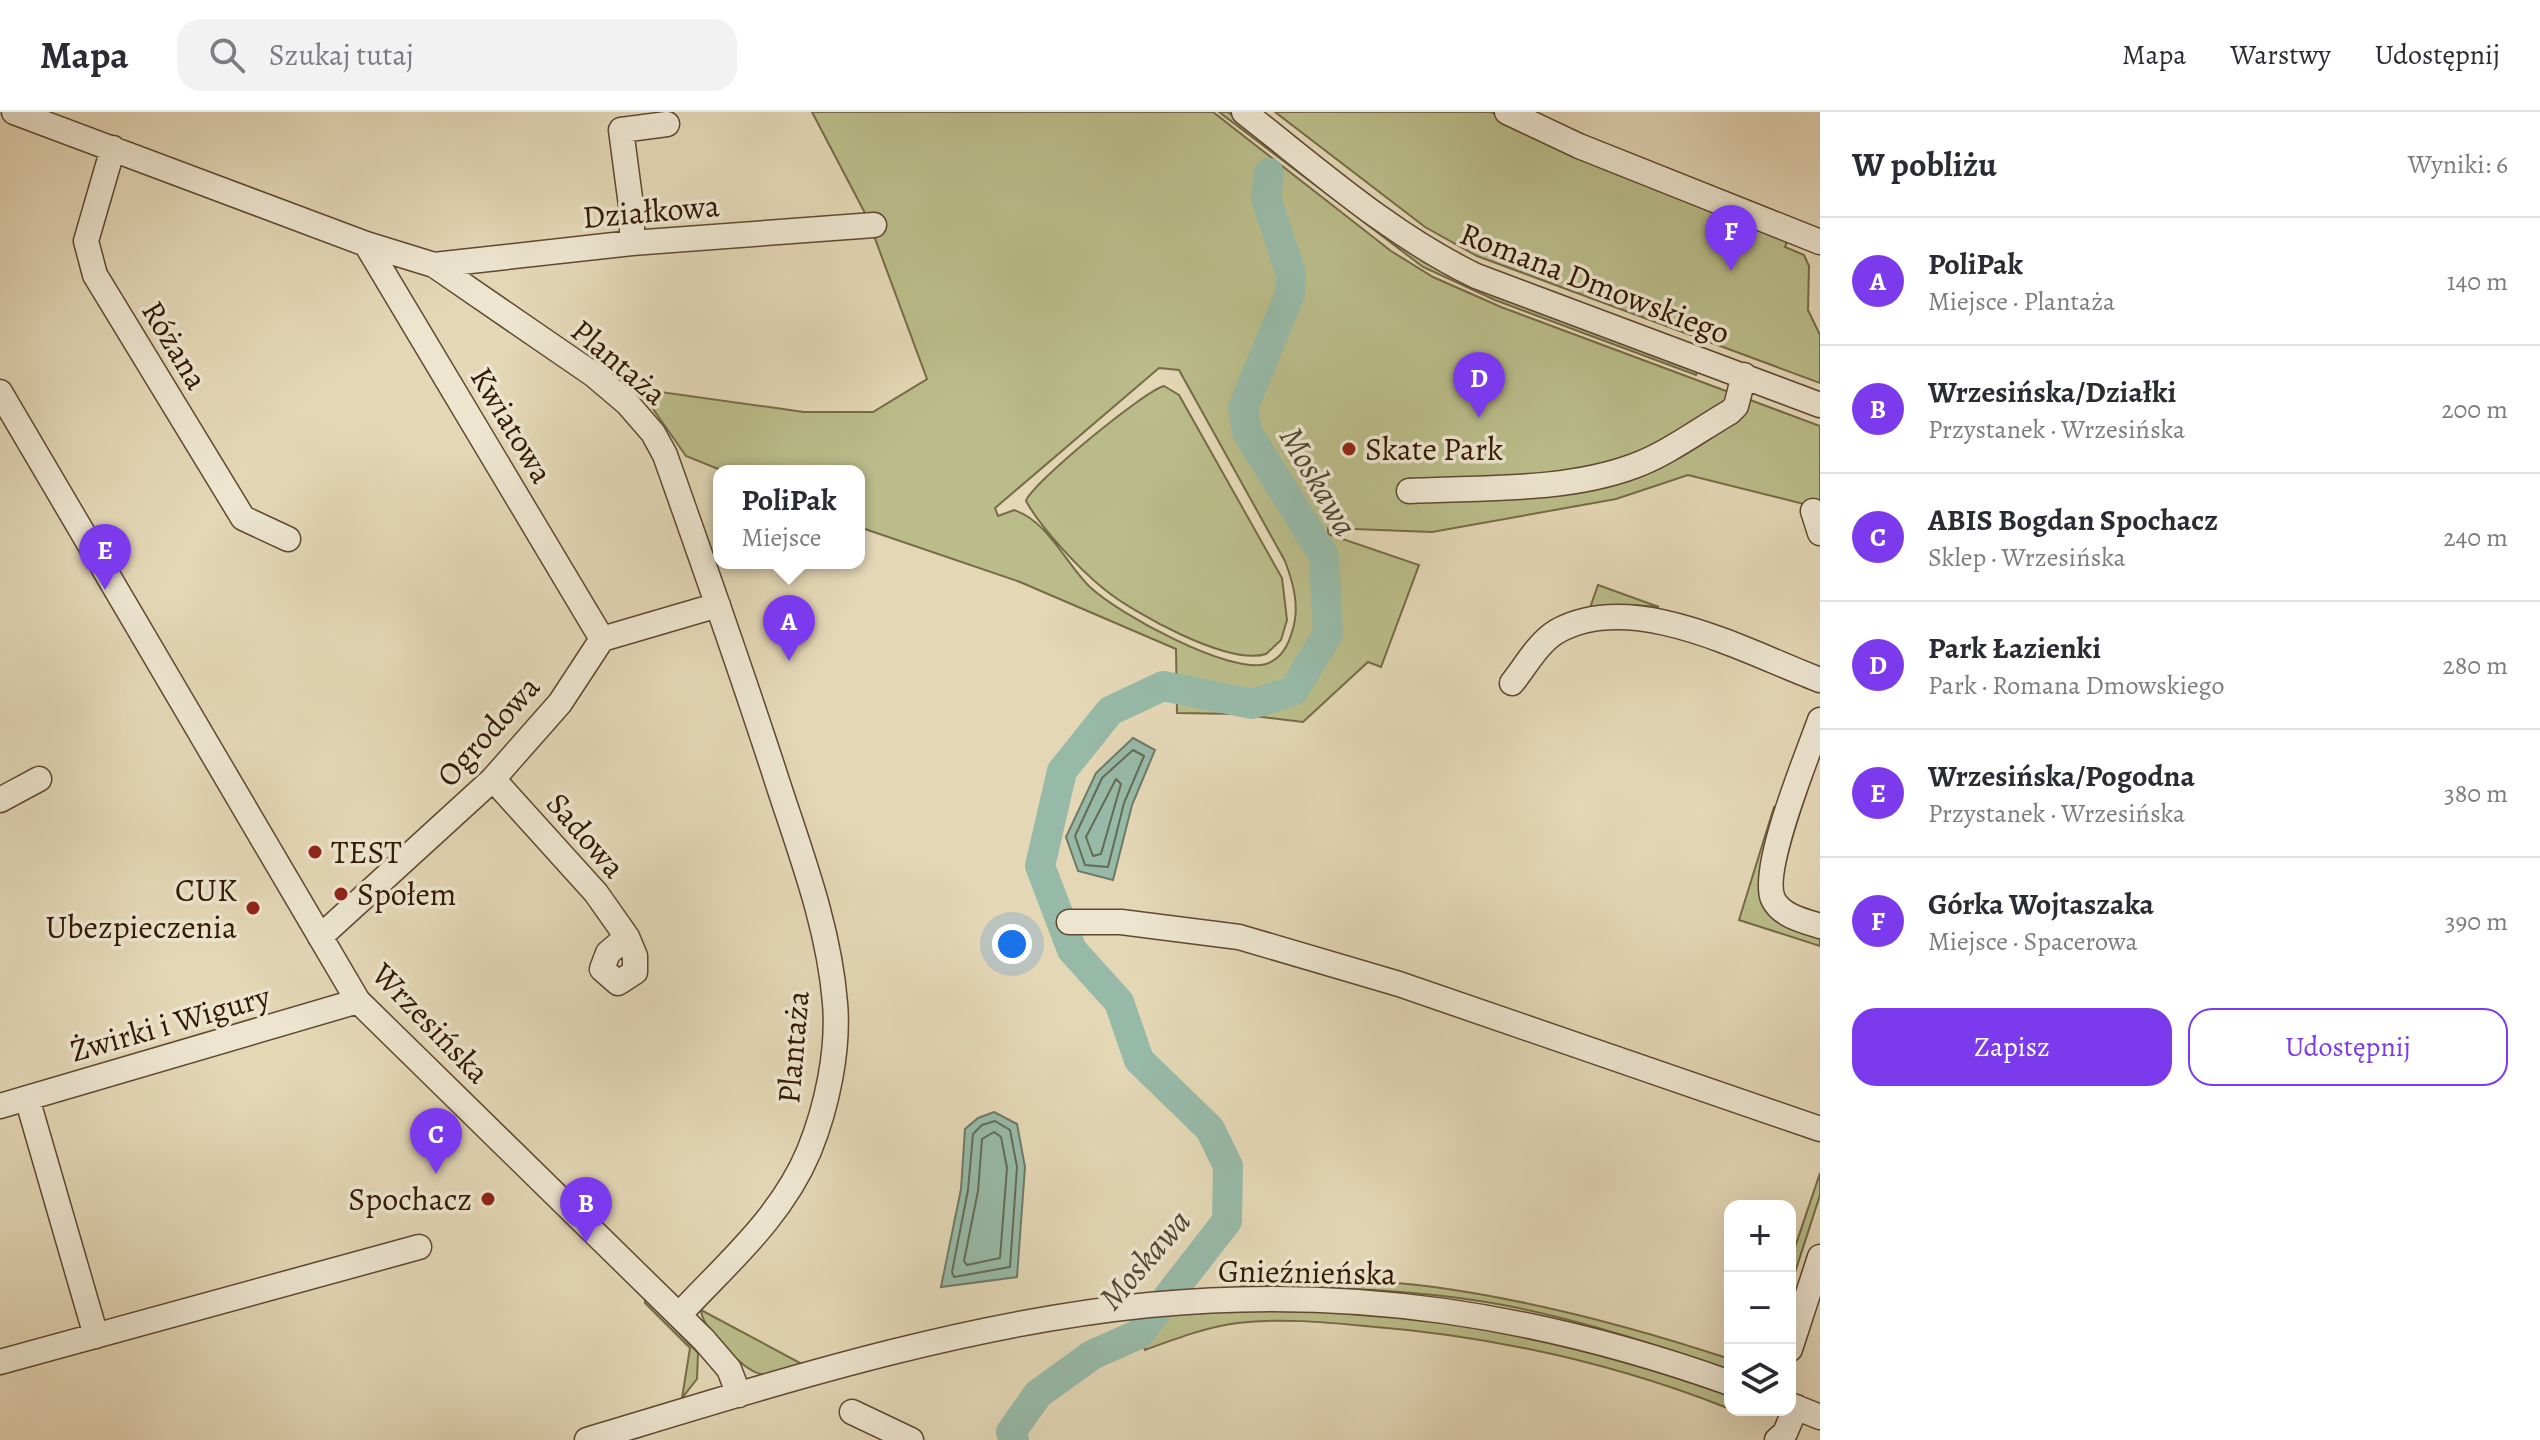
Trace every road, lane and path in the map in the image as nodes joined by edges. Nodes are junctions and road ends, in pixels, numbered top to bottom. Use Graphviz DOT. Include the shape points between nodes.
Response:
graph roads {
  1 [pos="14,112"];
  2 [pos="1244,112"];
  3 [pos="1507,112"];
  4 [pos="667,124"];
  5 [pos="113,148"];
  6 [pos="874,225"];
  7 [pos="1820,242"];
  8 [pos="632,243"];
  9 [pos="366,244"];
  10 [pos="434,265"];
  11 [pos="1744,375"];
  12 [pos="0,392"];
  13 [pos="1820,405"];
  14 [pos="1409,491"];
  15 [pos="288,539"];
  16 [pos="718,605"];
  17 [pos="602,639"];
  18 [pos="1820,680"];
  19 [pos="1512,683"];
  20 [pos="1820,720"];
  21 [pos="39,779"];
  22 [pos="493,779"];
  23 [pos="0,800"];
  24 [pos="1069,922"];
  25 [pos="1820,926"];
  26 [pos="320,937"];
  27 [pos="627,937"];
  28 [pos="358,1001"];
  29 [pos="27,1098"];
  30 [pos="0,1106"];
  31 [pos="1820,1129"];
  32 [pos="419,1247"];
  33 [pos="1820,1257"];
  34 [pos="679,1315"];
  35 [pos="96,1336"];
  36 [pos="1792,1344"];
  37 [pos="0,1362"];
  38 [pos="1724,1381"];
  39 [pos="739,1395"];
  40 [pos="1796,1407"];
  41 [pos="852,1412"];
  42 [pos="1790,1416"];
  43 [pos="1820,1417"];
  44 [pos="587,1440"];
  45 [pos="911,1440"];
  46 [pos="1777,1440"];
  1 -- 5 [label="street, Plantaża"];
  2 -- 11 [label="street, Romana Dmowskiego" via="1440,259"];
  3 -- 7 [label="street"];
  4 -- 8 [label="street" via="621,130"];
  5 -- 9 [label="street, Plantaża"];
  5 -- 15 [label="street, Różana" via="86,241 95,275 243,518"];
  6 -- 8 [label="street, Działkowa"];
  8 -- 10 [label="street, Działkowa"];
  9 -- 10 [label="street, Plantaża"];
  9 -- 17 [label="street, Kwiatowa"];
  10 -- 16 [label="street, Plantaża" via="594,375 653,433"];
  11 -- 13 [label="street, Romana Dmowskiego"];
  11 -- 14 [label="street" via="1730,412 1635,466 1547,484"];
  12 -- 26 [label="street, Wrzesińska"];
  16 -- 17 [label="street"];
  16 -- 34 [label="street, Plantaża" via="819,909 835,1005 826,1100 789,1192 759,1234"];
  17 -- 22 [label="street, Ogrodowa" via="560,703"];
  18 -- 19 [label="street" via="1691,630 1634,615 1583,621 1554,633"];
  20 -- 25 [label="street" via="1769,881 1774,901 1791,917"];
  21 -- 23 [label="street"];
  22 -- 26 [label="street, Ogrodowa"];
  22 -- 27 [label="street, Sadowa" via="596,893"];
  24 -- 31 [label="street" via="1121,922 1239,937 1399,984"];
  26 -- 28 [label="street, Wrzesińska"];
  28 -- 29 [label="street, Żwirki i Wigury"];
  28 -- 34 [label="street, Wrzesińska"];
  29 -- 30 [label="street, Żwirki i Wigury"];
  29 -- 35 [label="street"];
  32 -- 35 [label="street"];
  33 -- 36 [label="street"];
  34 -- 39 [label="street, Wrzesińska" via="722,1360"];
  35 -- 37 [label="street"];
  38 -- 39 [label="street, Gnieźnieńska" via="1597,1339 1458,1312 1265,1298 1150,1305 1031,1323"];
  39 -- 44 [label="street, Gnieźnieńska"];
  40 -- 43 [label="street"];
  41 -- 45 [label="street"];
  42 -- 46 [label="street"];
}
